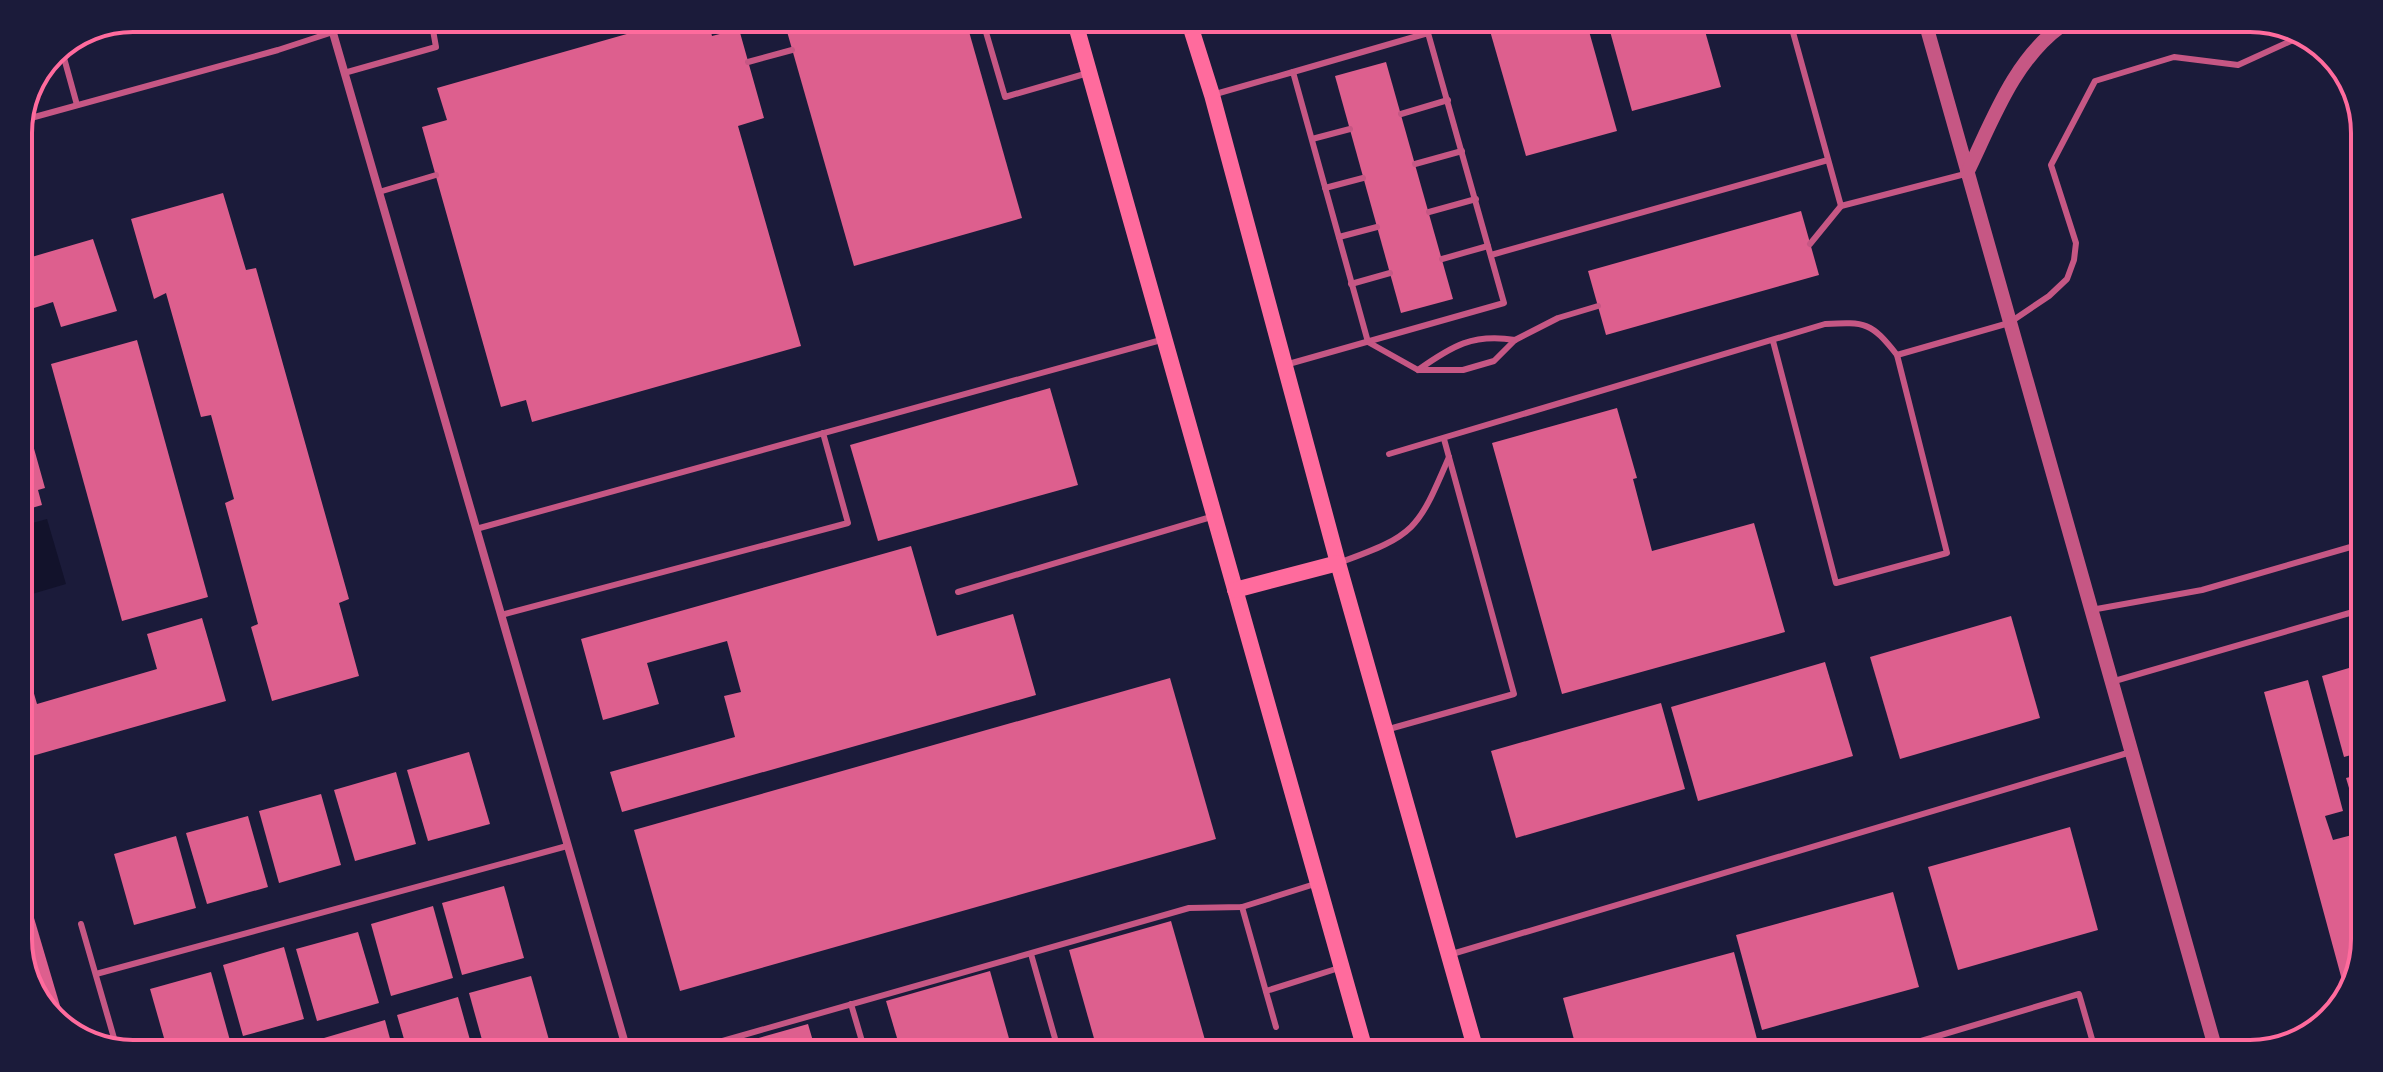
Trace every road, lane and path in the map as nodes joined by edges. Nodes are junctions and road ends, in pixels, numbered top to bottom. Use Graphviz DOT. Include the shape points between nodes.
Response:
graph roads {
  1 [pos="333,32"];
  2 [pos="433,32"];
  3 [pos="986,32"];
  4 [pos="1078,32"];
  5 [pos="1192,32"];
  6 [pos="1793,32"];
  7 [pos="1928,32"];
  8 [pos="2053,32"];
  9 [pos="2291,41"];
  10 [pos="792,50"];
  11 [pos="64,59"];
  12 [pos="748,62"];
  13 [pos="1293,72"];
  14 [pos="344,73"];
  15 [pos="1089,73"];
  16 [pos="1212,95"];
  17 [pos="1448,100"];
  18 [pos="77,105"];
  19 [pos="1401,114"];
  20 [pos="33,117"];
  21 [pos="1350,129"];
  22 [pos="1312,139"];
  23 [pos="1462,151"];
  24 [pos="1828,160"];
  25 [pos="1415,164"];
  26 [pos="1967,173"];
  27 [pos="436,175"];
  28 [pos="1363,178"];
  29 [pos="1325,188"];
  30 [pos="379,192"];
  31 [pos="1476,199"];
  32 [pos="1841,206"];
  33 [pos="1429,212"];
  34 [pos="1377,227"];
  35 [pos="1339,237"];
  36 [pos="1810,244"];
  37 [pos="1488,246"];
  38 [pos="1491,255"];
  39 [pos="1442,259"];
  40 [pos="1390,273"];
  41 [pos="1351,284"];
  42 [pos="1598,306"];
  43 [pos="2009,323"];
  44 [pos="1165,339"];
  45 [pos="1515,340"];
  46 [pos="1773,341"];
  47 [pos="1368,342"];
  48 [pos="1897,355"];
  49 [pos="1284,365"];
  50 [pos="1418,370"];
  51 [pos="823,433"];
  52 [pos="1444,439"];
  53 [pos="1389,454"];
  54 [pos="1449,457"];
  55 [pos="1215,516"];
  56 [pos="476,529"];
  57 [pos="2351,547"];
  58 [pos="1338,563"];
  59 [pos="1235,590"];
  60 [pos="958,592"];
  61 [pos="2091,610"];
  62 [pos="2351,613"];
  63 [pos="501,615"];
  64 [pos="2111,682"];
  65 [pos="1385,730"];
  66 [pos="2131,752"];
  67 [pos="567,846"];
  68 [pos="1318,883"];
  69 [pos="1242,907"];
  70 [pos="81,924"];
  71 [pos="1031,954"];
  72 [pos="1449,955"];
  73 [pos="1341,967"];
  74 [pos="96,974"];
  75 [pos="1266,991"];
  76 [pos="851,1004"];
  77 [pos="1276,1027"];
  78 [pos="114,1038"];
  79 [pos="624,1040"];
  80 [pos="726,1040"];
  81 [pos="862,1040"];
  82 [pos="1055,1040"];
  83 [pos="1362,1040"];
  84 [pos="1473,1040"];
  85 [pos="1924,1040"];
  86 [pos="2092,1040"];
  87 [pos="2213,1040"];
  1 -- 14 [label="street"];
  1 -- 18 [label="lane"];
  2 -- 14 [label="lane" via="436,47"];
  3 -- 15 [label="lane" via="1005,97"];
  4 -- 15 [label="main road"];
  5 -- 16 [label="main road"];
  6 -- 24 [label="lane"];
  7 -- 26 [label="street"];
  8 -- 26 [label="street" via="2013,78"];
  9 -- 43 [label="lane" via="2238,65 2174,57 2095,81 2051,165 2076,243 2074,260 2067,279"];
  10 -- 12 [label="lane"];
  11 -- 18 [label="lane"];
  13 -- 16 [label="lane"];
  13 -- 17 [label="lane" via="1428,33"];
  13 -- 22 [label="lane"];
  14 -- 30 [label="street"];
  15 -- 44 [label="main road"];
  16 -- 49 [label="main road"];
  17 -- 19 [label="lane"];
  17 -- 23 [label="lane"];
  18 -- 20 [label="lane"];
  21 -- 22 [label="lane"];
  22 -- 29 [label="lane"];
  23 -- 25 [label="lane"];
  23 -- 31 [label="lane"];
  24 -- 32 [label="lane"];
  24 -- 38 [label="lane"];
  26 -- 32 [label="lane"];
  26 -- 43 [label="street"];
  27 -- 30 [label="lane"];
  28 -- 29 [label="lane"];
  29 -- 35 [label="lane"];
  30 -- 56 [label="street"];
  31 -- 33 [label="lane"];
  31 -- 37 [label="lane"];
  32 -- 36 [label="lane"];
  34 -- 35 [label="lane"];
  35 -- 41 [label="lane"];
  37 -- 38 [label="lane"];
  37 -- 39 [label="lane"];
  38 -- 47 [label="lane" via="1504,303"];
  40 -- 41 [label="lane"];
  41 -- 47 [label="lane"];
  42 -- 45 [label="lane" via="1558,318"];
  43 -- 48 [label="lane"];
  43 -- 61 [label="street"];
  44 -- 51 [label="lane"];
  44 -- 55 [label="main road"];
  45 -- 50 [label="lane" via="1491,336 1453,346"];
  45 -- 50 [label="lane" via="1494,361 1463,370"];
  46 -- 48 [label="lane" via="1825,324 1857,323 1878,331"];
  46 -- 48 [label="lane" via="1836,583 1947,553"];
  46 -- 52 [label="lane"];
  47 -- 49 [label="lane"];
  47 -- 50 [label="lane"];
  49 -- 58 [label="main road"];
  51 -- 56 [label="lane"];
  51 -- 63 [label="lane" via="848,523"];
  52 -- 53 [label="lane"];
  52 -- 54 [label="lane"];
  54 -- 58 [label="lane" via="1426,512 1409,530 1386,546"];
  54 -- 65 [label="lane" via="1514,694"];
  55 -- 59 [label="main road"];
  55 -- 60 [label="lane"];
  56 -- 63 [label="street"];
  57 -- 61 [label="lane" via="2202,590"];
  58 -- 59 [label="main road"];
  58 -- 65 [label="main road"];
  59 -- 68 [label="main road"];
  61 -- 64 [label="street"];
  62 -- 64 [label="lane"];
  63 -- 67 [label="street"];
  64 -- 66 [label="street"];
  65 -- 72 [label="main road"];
  66 -- 72 [label="lane"];
  66 -- 87 [label="street"];
  67 -- 74 [label="lane"];
  67 -- 79 [label="street"];
  68 -- 69 [label="lane"];
  68 -- 73 [label="main road"];
  69 -- 71 [label="lane" via="1189,908"];
  69 -- 75 [label="lane"];
  70 -- 74 [label="lane"];
  71 -- 76 [label="lane"];
  71 -- 82 [label="lane"];
  72 -- 84 [label="main road"];
  73 -- 75 [label="lane"];
  73 -- 83 [label="main road"];
  74 -- 78 [label="lane"];
  75 -- 77 [label="lane"];
  76 -- 80 [label="lane"];
  76 -- 81 [label="lane"];
  85 -- 86 [label="lane" via="2079,994"];
}
